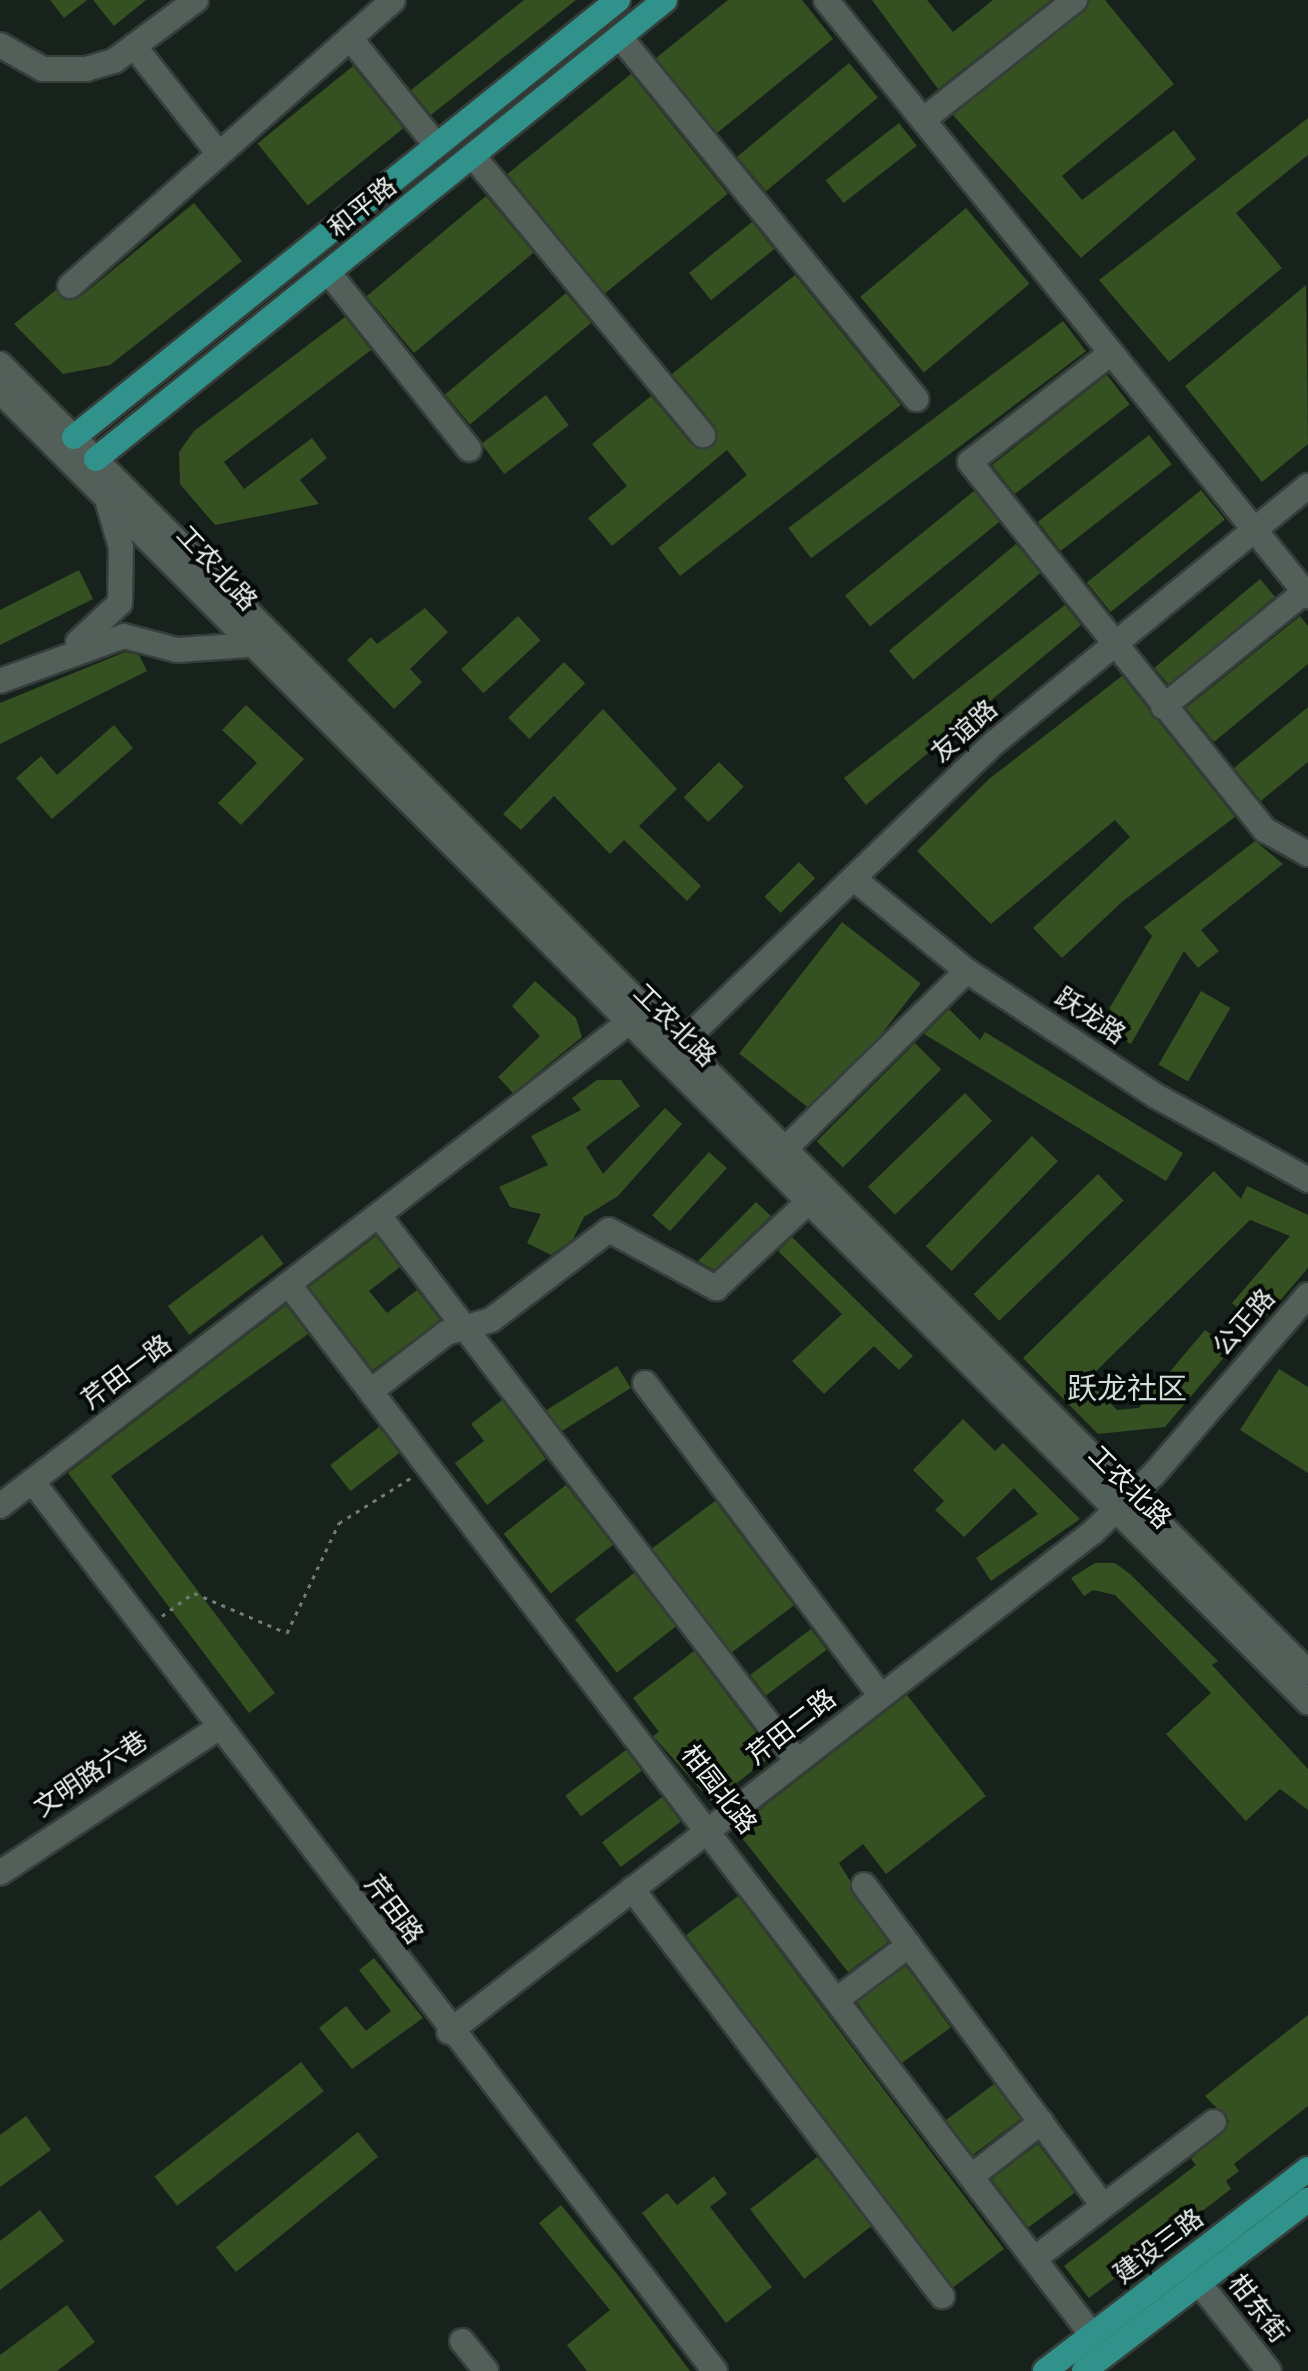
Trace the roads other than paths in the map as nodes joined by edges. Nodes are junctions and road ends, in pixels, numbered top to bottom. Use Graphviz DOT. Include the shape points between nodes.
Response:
graph roads {
  1 [pos="196,0"];
  2 [pos="393,0"];
  3 [pos="618,0"];
  4 [pos="665,0"];
  5 [pos="826,0"];
  6 [pos="1075,0"];
  7 [pos="620,37"];
  8 [pos="350,38"];
  9 [pos="0,45"];
  10 [pos="134,46"];
  11 [pos="923,120"];
  12 [pos="436,145"];
  13 [pos="219,154"];
  14 [pos="473,156"];
  15 [pos="329,273"];
  16 [pos="70,286"];
  17 [pos="1111,353"];
  18 [pos="0,364"];
  19 [pos="0,391"];
  20 [pos="916,399"];
  21 [pos="703,435"];
  22 [pos="74,437"];
  23 [pos="469,449"];
  24 [pos="96,459"];
  25 [pos="1308,486"];
  26 [pos="107,498"];
  27 [pos="1254,530"];
  28 [pos="1307,592"];
  29 [pos="248,645"];
  30 [pos="1113,646"];
  31 [pos="67,651"];
  32 [pos="0,681"];
  33 [pos="1163,707"];
  34 [pos="1308,854"];
  35 [pos="854,879"];
  36 [pos="967,971"];
  37 [pos="629,1022"];
  38 [pos="682,1043"];
  39 [pos="786,1148"];
  40 [pos="1308,1180"];
  41 [pos="807,1203"];
  42 [pos="380,1217"];
  43 [pos="290,1286"];
  44 [pos="1308,1295"];
  45 [pos="1300,1319"];
  46 [pos="468,1327"];
  47 [pos="645,1383"];
  48 [pos="371,1391"];
  49 [pos="32,1481"];
  50 [pos="0,1506"];
  51 [pos="1122,1506"];
  52 [pos="1308,1672"];
  53 [pos="881,1696"];
  54 [pos="1308,1702"];
  55 [pos="217,1729"];
  56 [pos="797,1761"];
  57 [pos="711,1828"];
  58 [pos="0,1873"];
  59 [pos="864,1885"];
  60 [pos="632,1889"];
  61 [pos="909,1945"];
  62 [pos="839,1998"];
  63 [pos="449,2032"];
  64 [pos="1041,2122"];
  65 [pos="1214,2122"];
  66 [pos="1308,2169"];
  67 [pos="972,2176"];
  68 [pos="1308,2200"];
  69 [pos="1103,2206"];
  70 [pos="1034,2259"];
  71 [pos="1199,2283"];
  72 [pos="942,2296"];
  73 [pos="1092,2335"];
  74 [pos="462,2341"];
  75 [pos="486,2371"];
  76 [pos="715,2371"];
  77 [pos="1045,2371"];
  78 [pos="1084,2371"];
  79 [pos="1269,2371"];
  1 -- 10 [label="street"];
  2 -- 8 [label="street"];
  3 -- 12 [label="main road, 和平路"];
  4 -- 7 [label="main road, 和平路"];
  5 -- 11 [label="street"];
  6 -- 11 [label="street"];
  7 -- 14 [label="main road, 和平路"];
  7 -- 20 [label="street"];
  8 -- 12 [label="street"];
  8 -- 13 [label="street"];
  9 -- 10 [label="street" via="62,72 114,61"];
  10 -- 13 [label="street"];
  11 -- 17 [label="street"];
  12 -- 22 [label="main road, 和平路"];
  13 -- 16 [label="street"];
  14 -- 15 [label="main road, 和平路"];
  14 -- 21 [label="street"];
  15 -- 23 [label="street"];
  15 -- 24 [label="main road, 和平路"];
  17 -- 27 [label="street"];
  17 -- 30 [label="street" via="970,462"];
  18 -- 22 [label="street, 工农北路"];
  19 -- 26 [label="street, 工农北路"];
  22 -- 24 [label="street, 工农北路"];
  24 -- 38 [label="street, 工农北路"];
  25 -- 27 [label="street, 友谊路"];
  26 -- 29 [label="street, 工农北路"];
  26 -- 31 [label="street" via="121,547 120,603"];
  27 -- 28 [label="street"];
  27 -- 30 [label="street, 友谊路"];
  28 -- 33 [label="street"];
  29 -- 31 [label="street" via="177,650 124,636"];
  29 -- 37 [label="street, 工农北路"];
  30 -- 33 [label="street"];
  30 -- 35 [label="street, 友谊路" via="994,743"];
  31 -- 32 [label="street"];
  33 -- 34 [label="street" via="1265,830"];
  35 -- 36 [label="street, 跃龙路"];
  35 -- 38 [label="street, 友谊路"];
  36 -- 39 [label="street"];
  36 -- 40 [label="street, 跃龙路" via="1156,1096"];
  37 -- 41 [label="street, 工农北路"];
  37 -- 42 [label="street, 芹田一路"];
  38 -- 39 [label="street, 工农北路"];
  39 -- 51 [label="street, 工农北路"];
  41 -- 46 [label="street" via="716,1288 609,1230 491,1320"];
  41 -- 51 [label="street, 工农北路"];
  42 -- 43 [label="street, 芹田一路"];
  42 -- 46 [label="street"];
  43 -- 48 [label="street, 柑园北路"];
  43 -- 49 [label="street, 芹田一路"];
  44 -- 45 [label="street, 公正路"];
  45 -- 51 [label="street, 公正路"];
  46 -- 48 [label="street" via="446,1333"];
  46 -- 56 [label="street"];
  47 -- 53 [label="street"];
  48 -- 57 [label="street, 柑园北路"];
  49 -- 50 [label="street, 芹田一路"];
  49 -- 55 [label="street, 芹田路"];
  51 -- 52 [label="street, 工农北路"];
  51 -- 53 [label="street, 芹田二路"];
  51 -- 54 [label="street, 工农北路"];
  53 -- 56 [label="street, 芹田二路"];
  55 -- 58 [label="street, 文明路六巷"];
  55 -- 63 [label="street, 芹田路"];
  56 -- 57 [label="street, 芹田二路"];
  57 -- 60 [label="street, 芹田二路"];
  57 -- 62 [label="street, 柑园北路"];
  59 -- 61 [label="street"];
  60 -- 63 [label="street, 芹田二路"];
  60 -- 72 [label="street"];
  61 -- 62 [label="street"];
  61 -- 64 [label="street"];
  62 -- 67 [label="street, 柑园北路"];
  63 -- 76 [label="street, 芹田路"];
  64 -- 67 [label="street"];
  64 -- 69 [label="street"];
  65 -- 69 [label="street"];
  66 -- 73 [label="main road, 建设三路"];
  67 -- 70 [label="street, 柑园北路"];
  68 -- 71 [label="main road, 建设三路"];
  69 -- 70 [label="street"];
  70 -- 73 [label="street, 柑园北路"];
  71 -- 78 [label="main road, 建设三路"];
  71 -- 79 [label="street, 柑东街"];
  73 -- 77 [label="main road, 建设三路"];
  74 -- 75 [label="street"];
}
